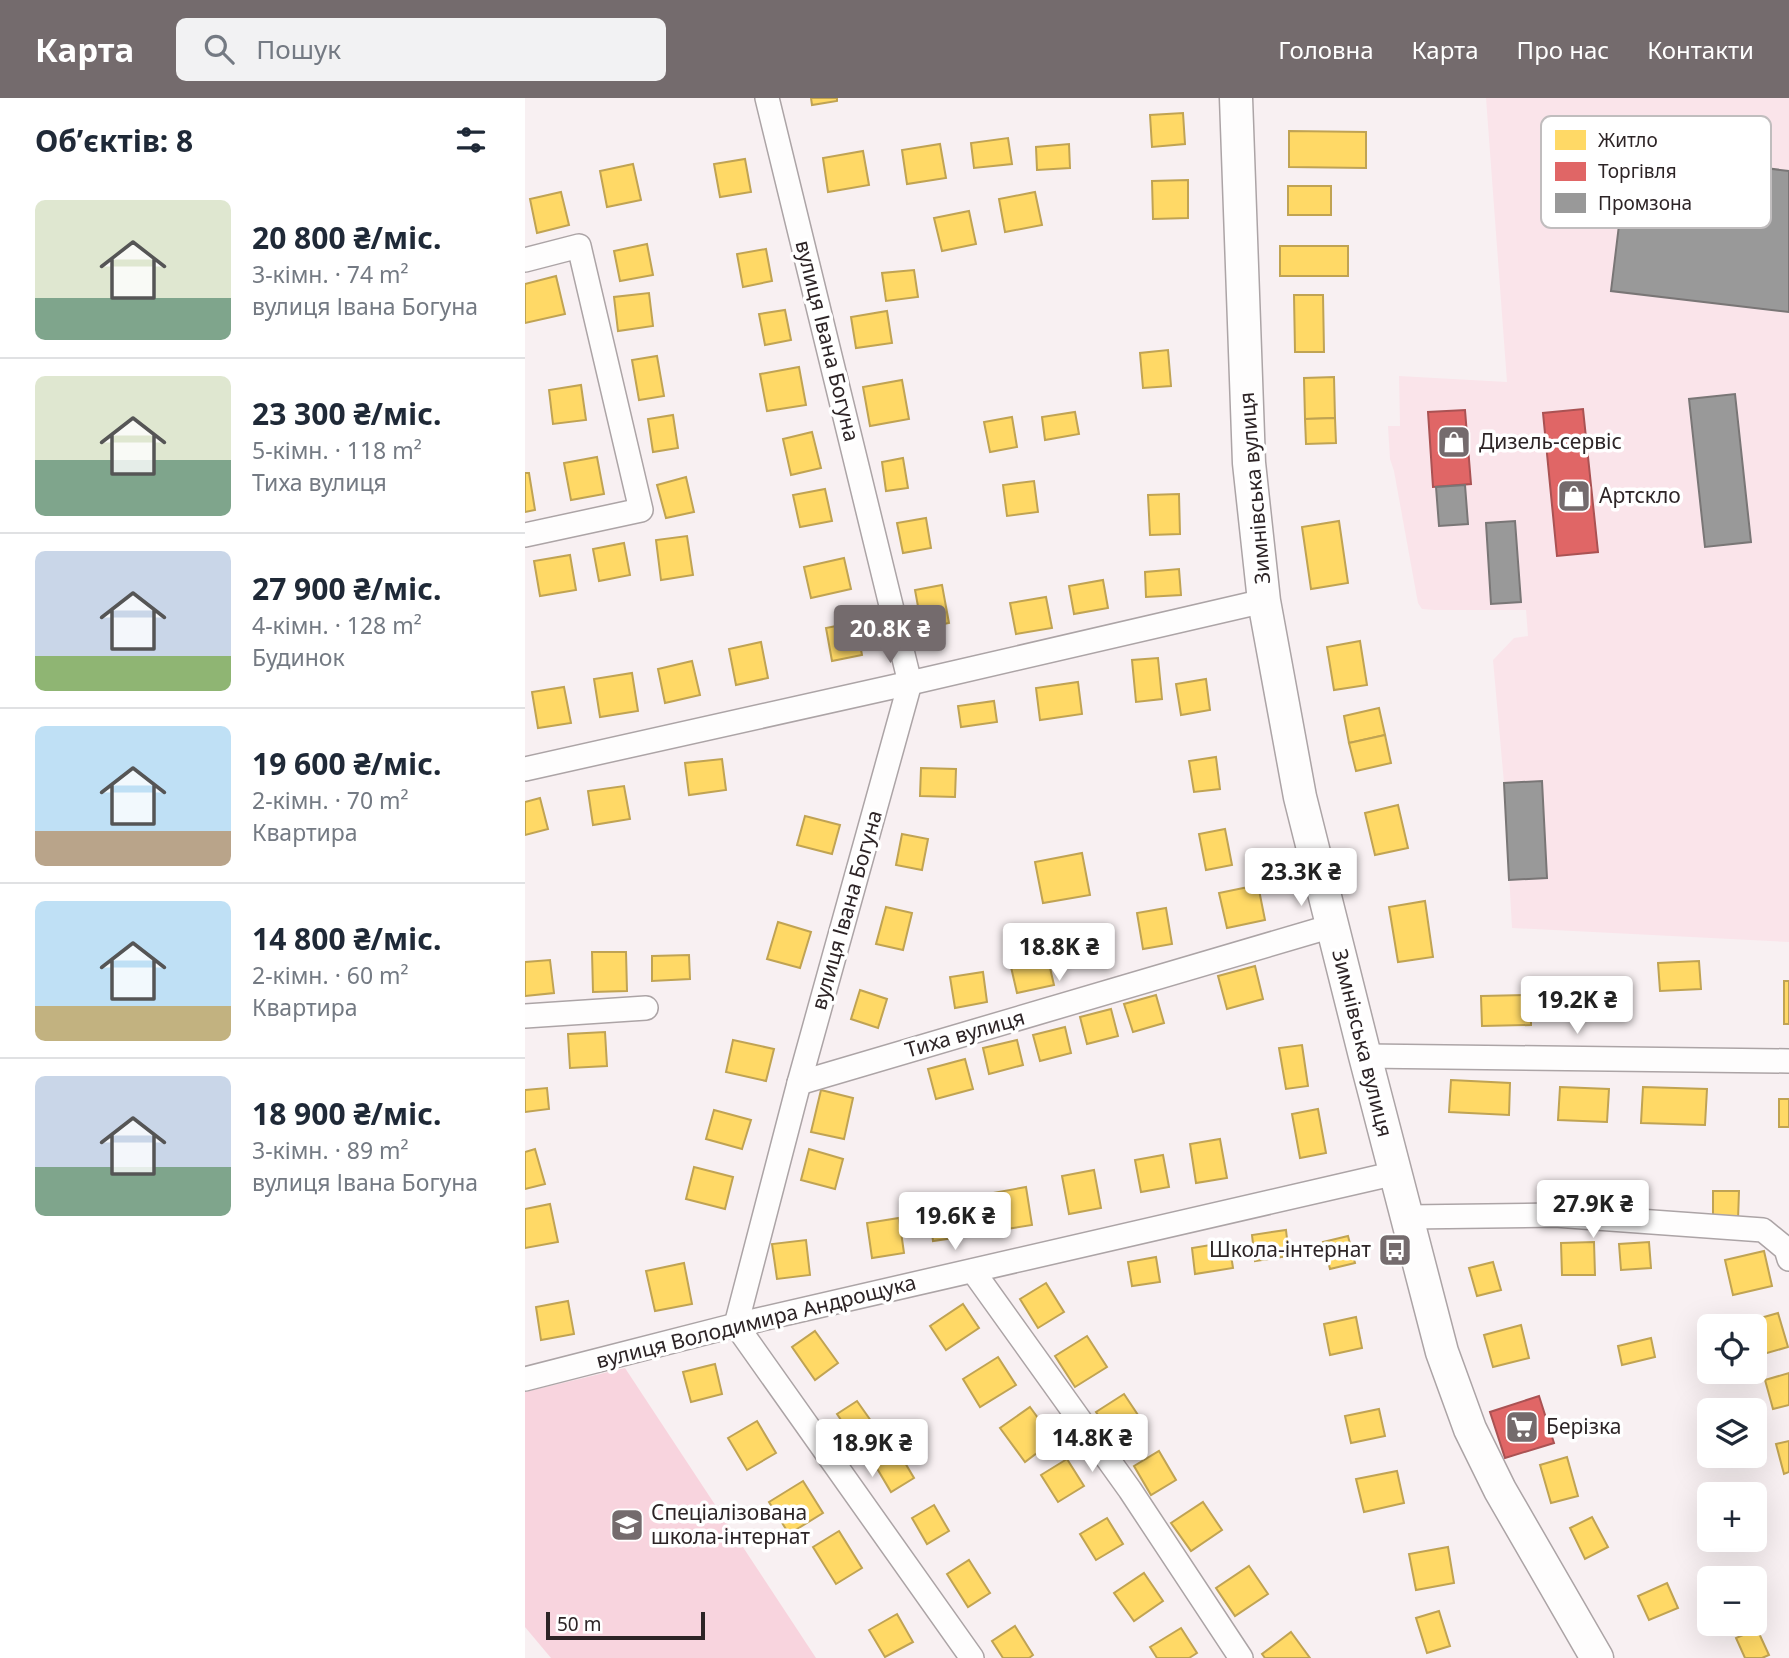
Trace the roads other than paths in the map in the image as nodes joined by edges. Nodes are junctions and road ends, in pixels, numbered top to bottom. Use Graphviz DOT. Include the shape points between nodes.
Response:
graph roads {
  1 [pos="767,98"];
  2 [pos="1236,98"];
  3 [pos="525,260"];
  4 [pos="525,535"];
  5 [pos="1264,601"];
  6 [pos="910,682"];
  7 [pos="525,769"];
  8 [pos="1332,926"];
  9 [pos="646,1008"];
  10 [pos="525,1016"];
  11 [pos="1365,1056"];
  12 [pos="1789,1061"];
  13 [pos="799,1083"];
  14 [pos="1396,1173"];
  15 [pos="1408,1217"];
  16 [pos="1789,1259"];
  17 [pos="973,1271"];
  18 [pos="736,1325"];
  19 [pos="526,1373"];
  20 [pos="970,1657"];
  21 [pos="1241,1658"];
  22 [pos="1597,1658"];
  1 -- 6 [label="street, вулиця Івана Богуна"];
  2 -- 5 [label="main road, Зимнівська вулиця" via="1249,463"];
  3 -- 4 [label="street" via="579,246 641,510"];
  5 -- 6 [label="street"];
  5 -- 8 [label="main road, Зимнівська вулиця" via="1300,797"];
  6 -- 7 [label="street"];
  6 -- 13 [label="street, вулиця Івана Богуна"];
  8 -- 11 [label="main road, Зимнівська вулиця"];
  8 -- 13 [label="street, Тиха вулиця"];
  9 -- 10 [label="street"];
  11 -- 12 [label="street"];
  11 -- 14 [label="main road, Зимнівська вулиця"];
  13 -- 18 [label="street, вулиця Івана Богуна"];
  14 -- 15 [label="main road, Зимнівська вулиця"];
  14 -- 17 [label="street, вулиця Володимира Андрощука"];
  15 -- 16 [label="street" via="1555,1215 1763,1230 1786,1249"];
  15 -- 22 [label="main road, Зимнівська вулиця" via="1442,1352 1470,1429"];
  17 -- 18 [label="street, вулиця Володимира Андрощука"];
  17 -- 21 [label="street" via="1130,1490"];
  18 -- 19 [label="street, вулиця Володимира Андрощука"];
  18 -- 20 [label="street"];
}
